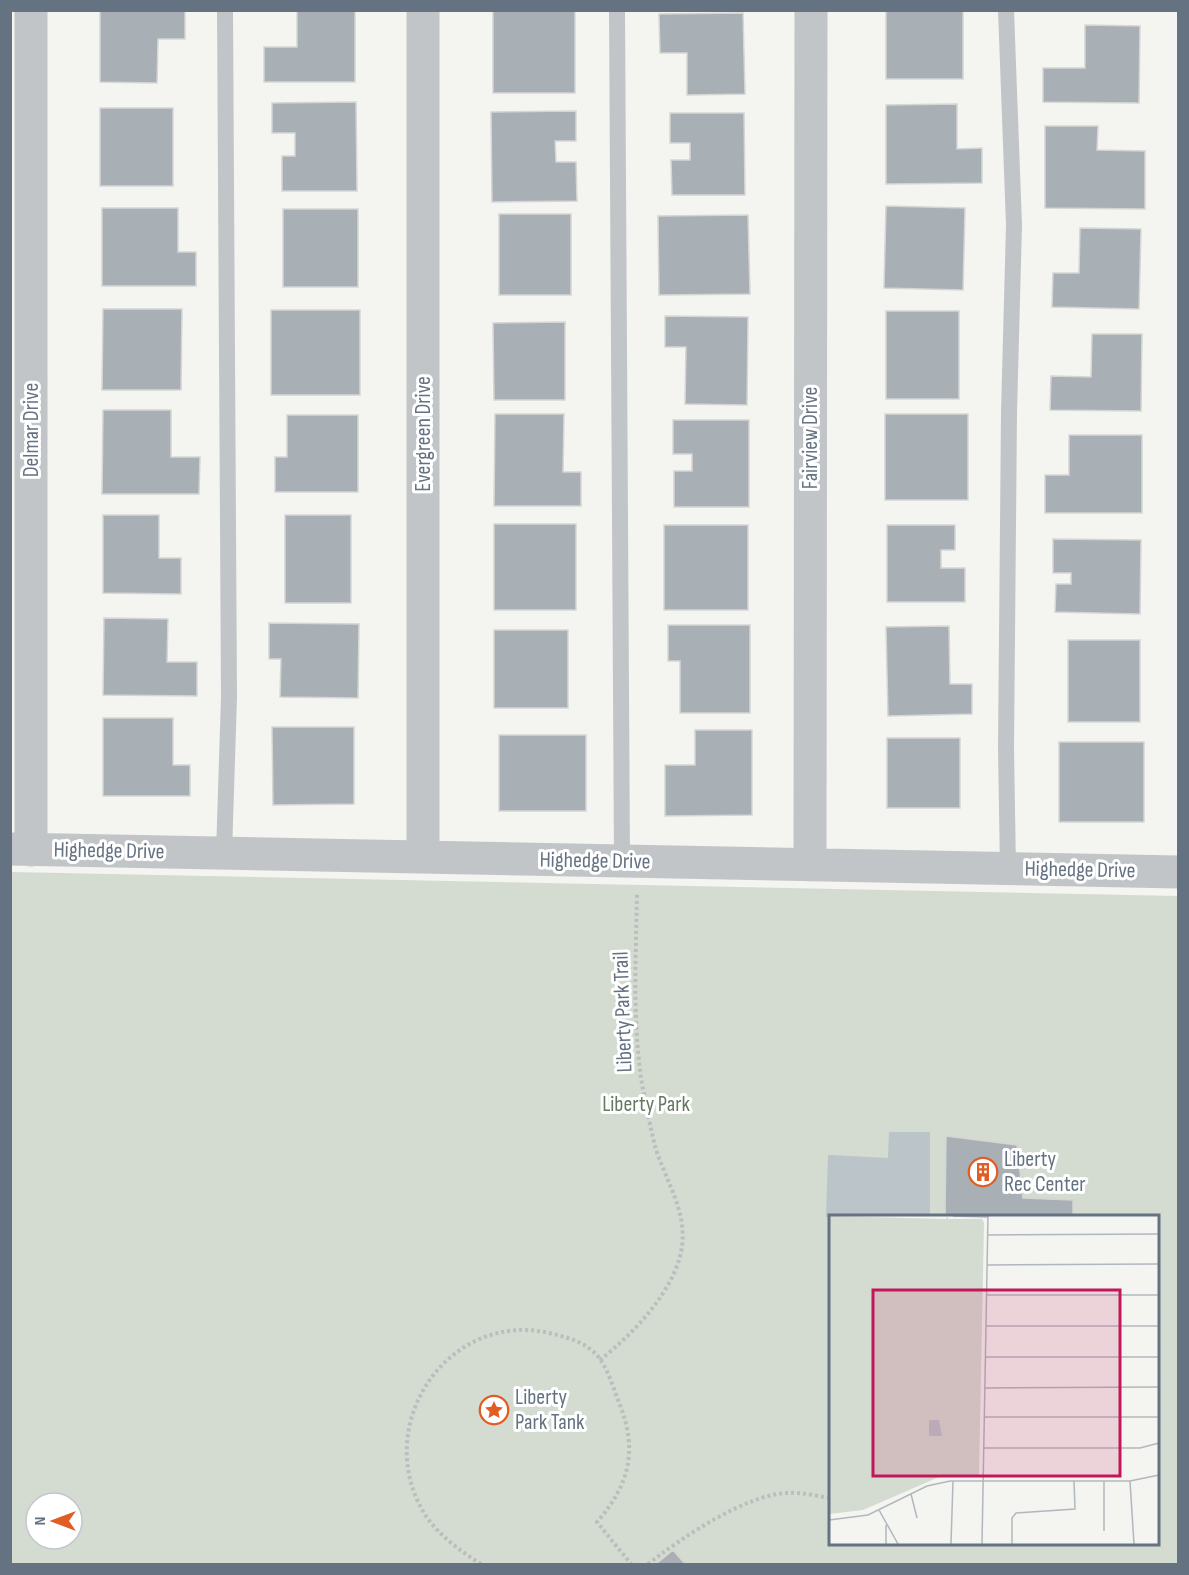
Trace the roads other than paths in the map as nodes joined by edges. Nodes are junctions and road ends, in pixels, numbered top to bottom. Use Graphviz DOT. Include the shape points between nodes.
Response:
graph roads {
  1 [pos="31,10"];
  2 [pos="225,10"];
  3 [pos="423,10"];
  4 [pos="617,10"];
  5 [pos="811,10"];
  6 [pos="1006,10"];
  7 [pos="21,849"];
  8 [pos="224,854"];
  9 [pos="423,857"];
  10 [pos="810,865"];
  11 [pos="1008,869"];
  12 [pos="629,871"];
  13 [pos="1179,872"];
  1 -- 7 [label="street, Delmar Drive"];
  2 -- 8 [label="lane" via="229,698"];
  3 -- 9 [label="street, Evergreen Drive"];
  4 -- 12 [label="lane"];
  5 -- 10 [label="street, Fairview Drive"];
  6 -- 11 [label="lane" via="1014,225 1009,412"];
  7 -- 8 [label="street, Highedge Drive"];
  8 -- 9 [label="street, Highedge Drive"];
  9 -- 12 [label="street, Highedge Drive"];
  10 -- 11 [label="street, Highedge Drive"];
  10 -- 12 [label="street, Highedge Drive"];
  11 -- 13 [label="street, Highedge Drive"];
}
